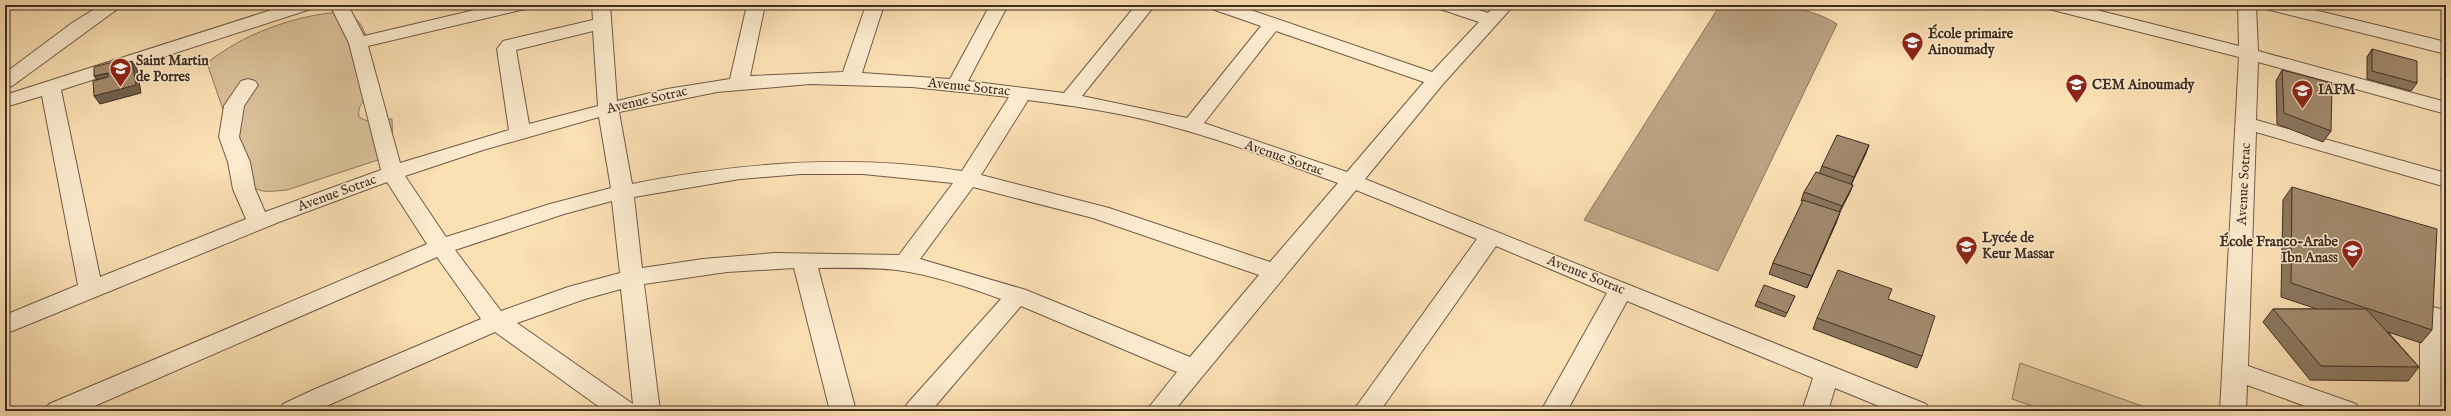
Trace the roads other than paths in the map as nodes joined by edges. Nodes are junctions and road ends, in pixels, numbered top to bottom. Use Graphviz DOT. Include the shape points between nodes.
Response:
graph roads {
  1 [pos="114,5"];
  2 [pos="306,5"];
  3 [pos="339,5"];
  4 [pos="519,5"];
  5 [pos="756,5"];
  6 [pos="875,5"];
  7 [pos="999,5"];
  8 [pos="1146,5"];
  9 [pos="1218,5"];
  10 [pos="1446,5"];
  11 [pos="1506,5"];
  12 [pos="2055,5"];
  13 [pos="2247,5"];
  14 [pos="2272,5"];
  15 [pos="602,14"];
  16 [pos="1492,20"];
  17 [pos="1273,23"];
  18 [pos="358,42"];
  19 [pos="2446,48"];
  20 [pos="2249,54"];
  21 [pos="851,77"];
  22 [pos="1436,80"];
  23 [pos="5,82"];
  24 [pos="739,83"];
  25 [pos="248,84"];
  26 [pos="956,85"];
  27 [pos="50,86"];
  28 [pos="1022,93"];
  29 [pos="1069,99"];
  30 [pos="5,101"];
  31 [pos="608,108"];
  32 [pos="2446,108"];
  33 [pos="2246,123"];
  34 [pos="1191,126"];
  35 [pos="520,132"];
  36 [pos="392,173"];
  37 [pos="968,179"];
  38 [pos="2446,180"];
  39 [pos="1351,182"];
  40 [pos="622,191"];
  41 [pos="258,222"];
  42 [pos="1491,236"];
  43 [pos="441,247"];
  44 [pos="804,260"];
  45 [pos="905,263"];
  46 [pos="1274,272"];
  47 [pos="632,278"];
  48 [pos="91,290"];
  49 [pos="1621,290"];
  50 [pos="1017,296"];
  51 [pos="2432,315"];
  52 [pos="496,321"];
  53 [pos="5,325"];
  54 [pos="1193,369"];
  55 [pos="2235,371"];
  56 [pos="1827,374"];
  57 [pos="325,404"];
  58 [pos="58,411"];
  59 [pos="292,411"];
  60 [pos="624,411"];
  61 [pos="647,411"];
  62 [pos="843,411"];
  63 [pos="916,411"];
  64 [pos="1159,411"];
  65 [pos="1366,411"];
  66 [pos="1554,411"];
  67 [pos="1814,411"];
  68 [pos="1917,411"];
  69 [pos="2233,411"];
  70 [pos="2347,411"];
  71 [pos="2433,411"];
  1 -- 23 [label="street" via="79,27"];
  2 -- 27 [label="street"];
  3 -- 18 [label="street"];
  4 -- 18 [label="street"];
  5 -- 24 [label="street"];
  6 -- 21 [label="street"];
  7 -- 26 [label="street"];
  8 -- 29 [label="street"];
  9 -- 17 [label="street"];
  10 -- 16 [label="street"];
  11 -- 16 [label="street"];
  12 -- 20 [label="street"];
  13 -- 20 [label="street, Avenue Sotrac"];
  14 -- 19 [label="street"];
  15 -- 31 [label="street"];
  15 -- 35 [label="street" via="510,45 506,49"];
  16 -- 22 [label="street"];
  17 -- 22 [label="street"];
  17 -- 34 [label="street"];
  18 -- 36 [label="street"];
  20 -- 32 [label="street"];
  20 -- 33 [label="street, Avenue Sotrac"];
  21 -- 24 [label="street, Avenue Sotrac"];
  21 -- 26 [label="street, Avenue Sotrac"];
  22 -- 39 [label="street"];
  24 -- 31 [label="street, Avenue Sotrac"];
  25 -- 41 [label="street" via="234,106 229,137 244,189"];
  26 -- 28 [label="street, Avenue Sotrac"];
  27 -- 30 [label="street"];
  27 -- 48 [label="street"];
  28 -- 29 [label="street, Avenue Sotrac"];
  28 -- 37 [label="street"];
  29 -- 34 [label="street, Avenue Sotrac" via="1143,113"];
  31 -- 35 [label="street, Avenue Sotrac"];
  31 -- 40 [label="street"];
  33 -- 38 [label="street"];
  33 -- 55 [label="street, Avenue Sotrac"];
  34 -- 39 [label="street, Avenue Sotrac"];
  35 -- 36 [label="street, Avenue Sotrac"];
  36 -- 41 [label="street, Avenue Sotrac"];
  36 -- 43 [label="street"];
  37 -- 40 [label="street" via="877,169 813,168 764,171"];
  37 -- 45 [label="street"];
  37 -- 46 [label="street" via="1118,218"];
  39 -- 42 [label="street, Avenue Sotrac"];
  39 -- 46 [label="street"];
  40 -- 43 [label="street" via="576,203"];
  40 -- 47 [label="street"];
  41 -- 48 [label="street, Avenue Sotrac"];
  42 -- 49 [label="street, Avenue Sotrac"];
  42 -- 65 [label="street"];
  43 -- 52 [label="street"];
  43 -- 58 [label="street"];
  44 -- 45 [label="street"];
  44 -- 47 [label="street" via="717,264"];
  44 -- 62 [label="street"];
  45 -- 50 [label="street"];
  46 -- 54 [label="street"];
  47 -- 52 [label="street" via="584,291"];
  47 -- 61 [label="street"];
  48 -- 53 [label="street, Avenue Sotrac"];
  49 -- 56 [label="street, Avenue Sotrac"];
  49 -- 66 [label="street"];
  50 -- 54 [label="street"];
  50 -- 63 [label="street"];
  51 -- 71 [label="street"];
  52 -- 57 [label="street"];
  52 -- 60 [label="street"];
  54 -- 64 [label="street"];
  55 -- 69 [label="street, Avenue Sotrac"];
  55 -- 70 [label="street"];
  56 -- 67 [label="street"];
  56 -- 68 [label="street, Avenue Sotrac"];
  57 -- 59 [label="street"];
}
